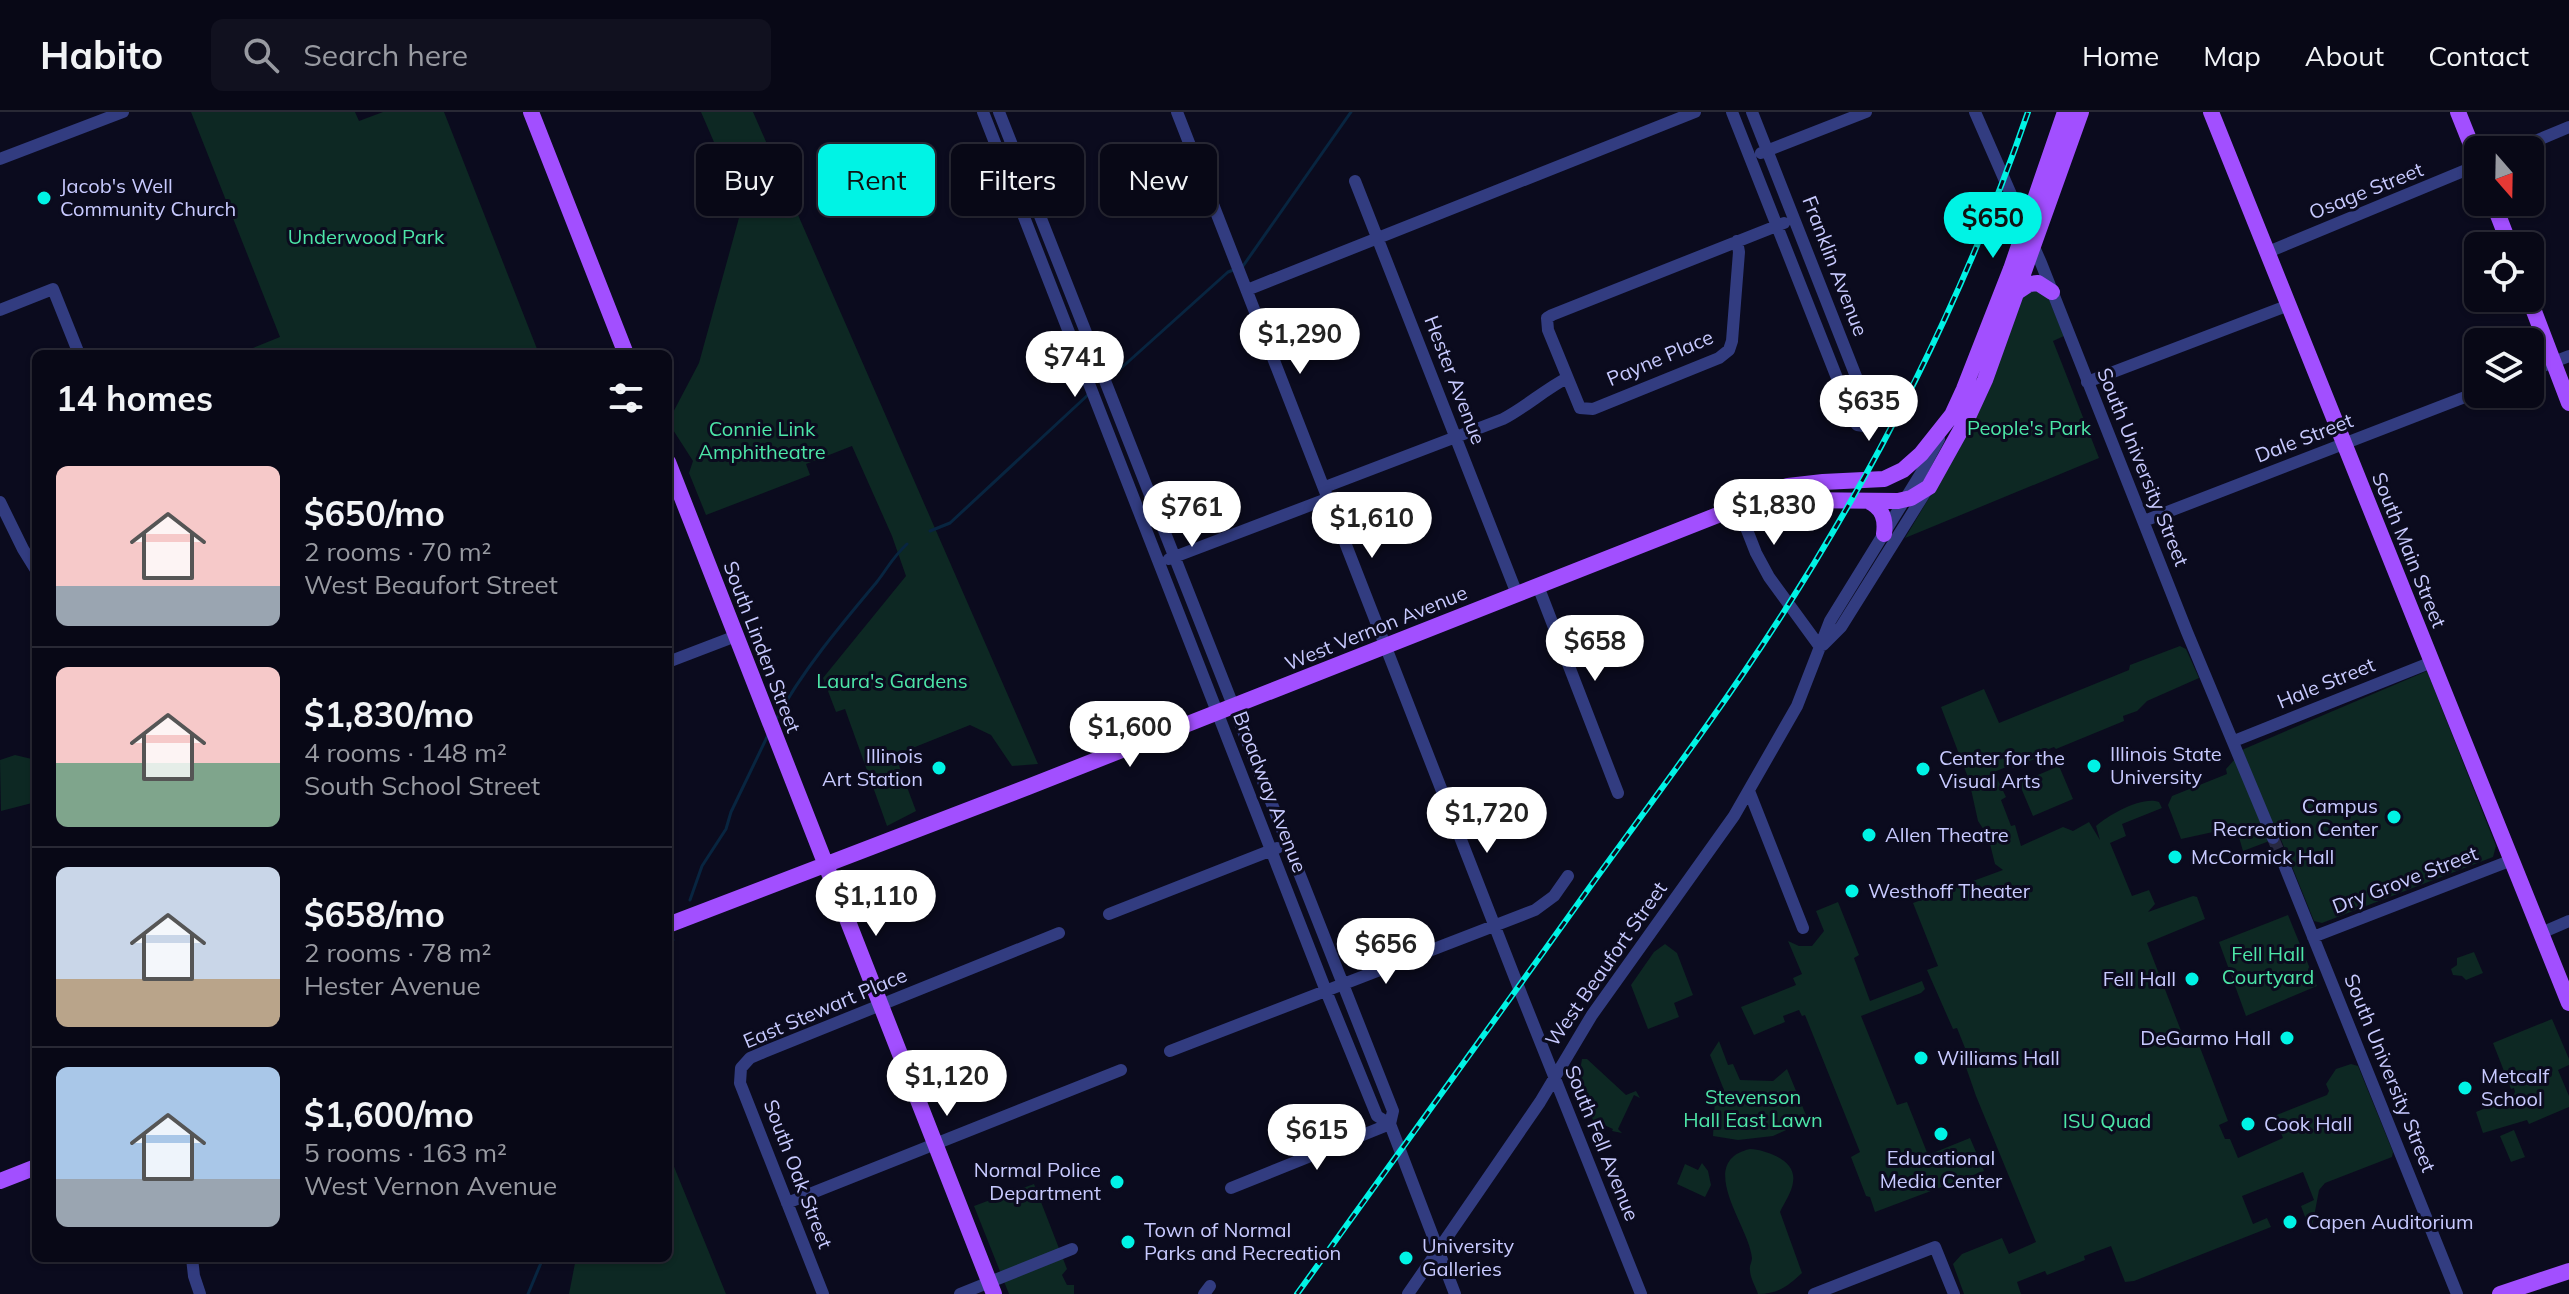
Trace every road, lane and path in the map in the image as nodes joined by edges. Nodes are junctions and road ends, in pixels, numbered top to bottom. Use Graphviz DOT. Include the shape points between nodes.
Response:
graph roads {
  1 [pos="78,112"];
  2 [pos="123,112"];
  3 [pos="531,112"];
  4 [pos="1001,112"];
  5 [pos="1177,112"];
  6 [pos="1695,112"];
  7 [pos="1732,112"];
  8 [pos="1752,112"];
  9 [pos="1866,112"];
  10 [pos="1975,112"];
  11 [pos="2065,112"];
  12 [pos="2081,112"];
  13 [pos="2211,112"];
  14 [pos="2458,112"];
  15 [pos="984,116"];
  16 [pos="84,127"];
  17 [pos="2569,127"];
  18 [pos="2467,136"];
  19 [pos="2544,137"];
  20 [pos="1767,150"];
  21 [pos="1751,157"];
  22 [pos="0,159"];
  23 [pos="2464,170"];
  24 [pos="1355,181"];
  25 [pos="1794,219"];
  26 [pos="1777,225"];
  27 [pos="2025,230"];
  28 [pos="1378,239"];
  29 [pos="1737,241"];
  30 [pos="2033,248"];
  31 [pos="2268,252"];
  32 [pos="1245,283"];
  33 [pos="2017,292"];
  34 [pos="2052,292"];
  35 [pos="2289,305"];
  36 [pos="0,310"];
  37 [pos="2536,312"];
  38 [pos="77,350"];
  39 [pos="624,350"];
  40 [pos="1095,352"];
  41 [pos="1076,353"];
  42 [pos="2561,359"];
  43 [pos="1567,378"];
  44 [pos="2087,382"];
  45 [pos="2464,397"];
  46 [pos="2569,403"];
  47 [pos="1119,411"];
  48 [pos="1952,415"];
  49 [pos="1102,419"];
  50 [pos="1456,437"];
  51 [pos="2345,444"];
  52 [pos="672,472"];
  53 [pos="1929,487"];
  54 [pos="1327,493"];
  55 [pos="1905,500"];
  56 [pos="1868,501"];
  57 [pos="0,502"];
  58 [pos="1738,507"];
  59 [pos="2144,521"];
  60 [pos="1884,534"];
  61 [pos="1176,558"];
  62 [pos="1158,560"];
  63 [pos="32,564"];
  64 [pos="1538,586"];
  65 [pos="1517,594"];
  66 [pos="736,636"];
  67 [pos="1386,646"];
  68 [pos="1820,647"];
  69 [pos="672,660"];
  70 [pos="2432,662"];
  71 [pos="1234,706"];
  72 [pos="1217,712"];
  73 [pos="2234,741"];
  74 [pos="1749,791"];
  75 [pos="1618,793"];
  76 [pos="2273,838"];
  77 [pos="1288,844"];
  78 [pos="1271,851"];
  79 [pos="2512,860"];
  80 [pos="825,865"];
  81 [pos="2285,867"];
  82 [pos="1568,876"];
  83 [pos="1109,914"];
  84 [pos="2569,921"];
  85 [pos="672,923"];
  86 [pos="1495,926"];
  87 [pos="1803,928"];
  88 [pos="1059,933"];
  89 [pos="2541,933"];
  90 [pos="2313,937"];
  91 [pos="1343,984"];
  92 [pos="1326,991"];
  93 [pos="2569,1003"];
  94 [pos="880,1004"];
  95 [pos="1170,1051"];
  96 [pos="741,1068"];
  97 [pos="1121,1070"];
  98 [pos="1554,1077"];
  99 [pos="1390,1124"];
  100 [pos="934,1142"];
  101 [pos="32,1169"];
  102 [pos="0,1181"];
  103 [pos="1231,1188"];
  104 [pos="787,1203"];
  105 [pos="1072,1249"];
  106 [pos="1438,1251"];
  107 [pos="192,1262"];
  108 [pos="2569,1271"];
  109 [pos="992,1288"];
  110 [pos="200,1294"];
  111 [pos="823,1294"];
  112 [pos="960,1294"];
  113 [pos="1408,1294"];
  114 [pos="1455,1294"];
  115 [pos="1641,1294"];
  116 [pos="1814,1294"];
  117 [pos="1954,1294"];
  118 [pos="2457,1294"];
  119 [pos="2500,1294"];
  1 -- 16 [label="street"];
  2 -- 16 [label="street"];
  3 -- 39 [label="main road"];
  4 -- 15 [label="street"];
  4 -- 40 [label="street"];
  5 -- 32 [label="street, South Fell Avenue"];
  6 -- 28 [label="street"];
  7 -- 21 [label="street, Franklin Avenue"];
  8 -- 20 [label="street, Franklin Avenue"];
  9 -- 20 [label="street"];
  10 -- 27 [label="street, South University Street"];
  11 -- 27 [label="main road, West Beaufort Street"];
  12 -- 30 [label="main road, West Beaufort Street"];
  13 -- 31 [label="main road, South Main Street"];
  14 -- 18 [label="main road"];
  15 -- 41 [label="street"];
  16 -- 22 [label="street"];
  17 -- 19 [label="street"];
  20 -- 21 [label="street"];
  20 -- 25 [label="street, Franklin Avenue"];
  21 -- 26 [label="street, Franklin Avenue"];
  23 -- 31 [label="street, Osage Street"];
  24 -- 28 [label="street, Hester Avenue"];
  25 -- 26 [label="street, Payne Place"];
  25 -- 26 [label="street, Franklin Avenue" via="1870,412 1864,426 1854,421"];
  26 -- 29 [label="street, Payne Place"];
  27 -- 30 [label="street, South University Street"];
  27 -- 48 [label="main road, West Beaufort Street"];
  28 -- 32 [label="street"];
  28 -- 50 [label="street, Hester Avenue"];
  29 -- 43 [label="street, Payne Place" via="1547,318"];
  29 -- 43 [label="street, Payne Place" via="1727,353 1587,410 1580,408"];
  30 -- 33 [label="main road, West Beaufort Street"];
  30 -- 34 [label="street, South University Street"];
  31 -- 35 [label="main road, South Main Street"];
  32 -- 54 [label="street, South Fell Avenue"];
  33 -- 34 [label="main road" via="2038,283"];
  33 -- 53 [label="main road, West Beaufort Street" via="1985,380"];
  34 -- 44 [label="street, South University Street"];
  35 -- 44 [label="street"];
  35 -- 51 [label="main road, South Main Street"];
  36 -- 38 [label="street" via="53,289"];
  37 -- 42 [label="main road"];
  40 -- 41 [label="street"];
  40 -- 47 [label="street, Broadway Avenue"];
  41 -- 49 [label="street, Broadway Avenue"];
  42 -- 46 [label="main road"];
  43 -- 50 [label="street" via="1517,411"];
  44 -- 59 [label="street, South University Street"];
  45 -- 51 [label="street, Dale Street"];
  47 -- 49 [label="street"];
  47 -- 61 [label="street, Broadway Avenue"];
  48 -- 55 [label="street, West Beaufort Street"];
  48 -- 58 [label="main road, West Vernon Avenue" via="1913,463 1894,475 1788,486"];
  49 -- 62 [label="street, Broadway Avenue"];
  50 -- 54 [label="street"];
  50 -- 65 [label="street, Hester Avenue"];
  51 -- 59 [label="street, Dale Street"];
  51 -- 70 [label="main road, South Main Street"];
  52 -- 66 [label="main road, South Linden Street"];
  53 -- 55 [label="main road, West Vernon Avenue"];
  53 -- 68 [label="street, West Beaufort Street" via="1841,627"];
  54 -- 61 [label="street"];
  54 -- 67 [label="street, South Fell Avenue"];
  55 -- 56 [label="main road, West Vernon Avenue"];
  55 -- 60 [label="street, West Beaufort Street"];
  56 -- 58 [label="main road, West Vernon Avenue" via="1791,500"];
  56 -- 60 [label="main road" via="1883,514"];
  57 -- 63 [label="street"];
  58 -- 64 [label="main road, West Vernon Avenue"];
  58 -- 68 [label="street" via="1769,577"];
  59 -- 73 [label="street, South University Street"];
  60 -- 68 [label="street, West Beaufort Street" via="1830,621"];
  61 -- 62 [label="street"];
  61 -- 71 [label="street, Broadway Avenue"];
  62 -- 72 [label="street, Broadway Avenue"];
  64 -- 65 [label="main road, West Vernon Avenue"];
  64 -- 75 [label="street"];
  65 -- 67 [label="main road, West Vernon Avenue"];
  66 -- 69 [label="street"];
  66 -- 80 [label="main road, South Linden Street"];
  67 -- 71 [label="main road, West Vernon Avenue"];
  67 -- 86 [label="street, South Fell Avenue"];
  68 -- 74 [label="street, West Beaufort Street" via="1797,706"];
  70 -- 73 [label="street, Hale Street"];
  70 -- 79 [label="main road, South Main Street"];
  71 -- 72 [label="main road, West Vernon Avenue"];
  71 -- 77 [label="street, Broadway Avenue"];
  72 -- 78 [label="street, Broadway Avenue"];
  72 -- 80 [label="main road, West Vernon Avenue"];
  73 -- 76 [label="street, South University Street"];
  74 -- 87 [label="street"];
  74 -- 98 [label="street, West Beaufort Street"];
  77 -- 78 [label="street"];
  77 -- 91 [label="street, Broadway Avenue"];
  78 -- 83 [label="street"];
  78 -- 92 [label="street, Broadway Avenue"];
  79 -- 89 [label="main road, South Main Street"];
  79 -- 90 [label="street, Dry Grove Street"];
  80 -- 85 [label="main road, West Vernon Avenue"];
  80 -- 94 [label="main road, South Linden Street"];
  81 -- 90 [label="street, South University Street"];
  82 -- 86 [label="street" via="1544,905"];
  84 -- 89 [label="street"];
  86 -- 91 [label="street"];
  86 -- 98 [label="street, South Fell Avenue"];
  88 -- 94 [label="street, East Stewart Place"];
  89 -- 93 [label="main road, South Main Street"];
  90 -- 118 [label="street, South University Street"];
  91 -- 92 [label="street"];
  91 -- 99 [label="street, Broadway Avenue" via="1393,1111"];
  92 -- 95 [label="street"];
  92 -- 99 [label="street, Broadway Avenue" via="1377,1116"];
  94 -- 96 [label="street, East Stewart Place" via="750,1058"];
  94 -- 100 [label="main road, South Linden Street"];
  96 -- 104 [label="street, South Oak Street" via="740,1083"];
  97 -- 100 [label="street"];
  98 -- 106 [label="street, West Beaufort Street"];
  98 -- 115 [label="street, South Fell Avenue"];
  99 -- 103 [label="street"];
  99 -- 106 [label="street, Broadway Avenue"];
  100 -- 104 [label="street"];
  100 -- 109 [label="main road, South Linden Street"];
  101 -- 102 [label="main road"];
  104 -- 111 [label="street, South Oak Street"];
  105 -- 109 [label="street"];
  106 -- 113 [label="street, West Beaufort Street"];
  106 -- 114 [label="street, Broadway Avenue"];
  107 -- 110 [label="street"];
  108 -- 119 [label="main road"];
  109 -- 112 [label="street"];
  116 -- 117 [label="street" via="1935,1247"];
}
